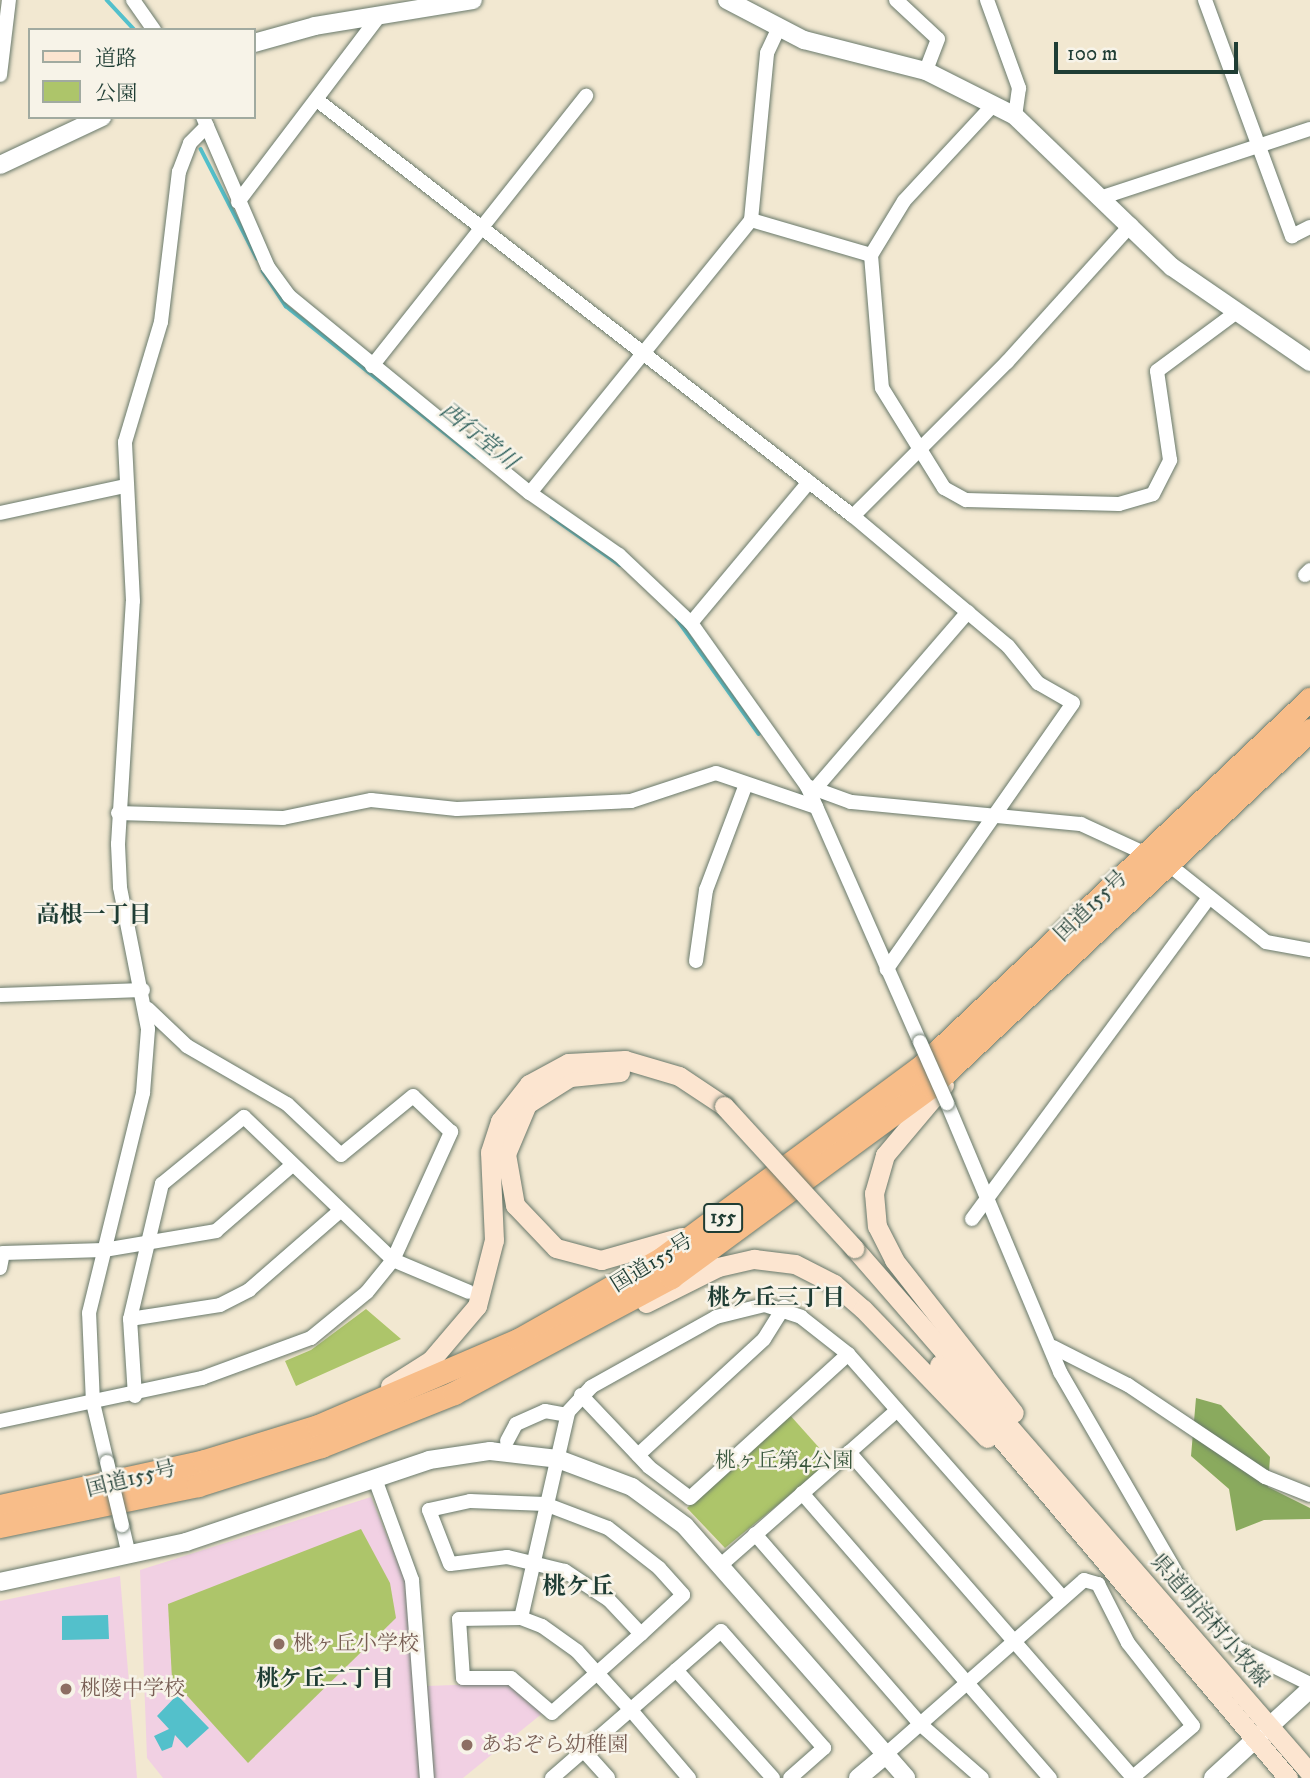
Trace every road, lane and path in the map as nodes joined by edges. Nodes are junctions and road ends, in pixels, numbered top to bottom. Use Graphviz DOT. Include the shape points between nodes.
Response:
graph roads {
  1 [pos="9,0"];
  2 [pos="133,0"];
  3 [pos="472,0"];
  4 [pos="727,0"];
  5 [pos="896,0"];
  6 [pos="987,0"];
  7 [pos="1205,0"];
  8 [pos="380,15"];
  9 [pos="153,28"];
  10 [pos="778,29"];
  11 [pos="256,43"];
  12 [pos="926,71"];
  13 [pos="0,75"];
  14 [pos="586,96"];
  15 [pos="317,100"];
  16 [pos="994,104"];
  17 [pos="1015,116"];
  18 [pos="98,119"];
  19 [pos="1310,129"];
  20 [pos="200,130"];
  21 [pos="1258,147"];
  22 [pos="0,166"];
  23 [pos="1103,197"];
  24 [pos="238,202"];
  25 [pos="751,220"];
  26 [pos="1130,225"];
  27 [pos="1310,227"];
  28 [pos="482,230"];
  29 [pos="871,255"];
  30 [pos="1234,314"];
  31 [pos="643,355"];
  32 [pos="1310,362"];
  33 [pos="372,366"];
  34 [pos="920,449"];
  35 [pos="808,482"];
  36 [pos="125,486"];
  37 [pos="530,494"];
  38 [pos="0,512"];
  39 [pos="853,516"];
  40 [pos="968,612"];
  41 [pos="691,623"];
  42 [pos="1310,699"];
  43 [pos="1310,730"];
  44 [pos="745,787"];
  45 [pos="811,787"];
  46 [pos="816,807"];
  47 [pos="118,813"];
  48 [pos="995,814"];
  49 [pos="1146,853"];
  50 [pos="1168,864"];
  51 [pos="1207,900"];
  52 [pos="1310,950"];
  53 [pos="696,961"];
  54 [pos="887,969"];
  55 [pos="1042,983"];
  56 [pos="143,990"];
  57 [pos="0,995"];
  58 [pos="148,1009"];
  59 [pos="719,1109"];
  60 [pos="291,1166"];
  61 [pos="987,1197"];
  62 [pos="340,1211"];
  63 [pos="731,1212"];
  64 [pos="972,1219"];
  65 [pos="145,1244"];
  66 [pos="104,1250"];
  67 [pos="393,1260"];
  68 [pos="0,1268"];
  69 [pos="469,1292"];
  70 [pos="783,1307"];
  71 [pos="130,1320"];
  72 [pos="585,1326"];
  73 [pos="1053,1347"];
  74 [pos="848,1354"];
  75 [pos="581,1395"];
  76 [pos="135,1396"];
  77 [pos="93,1403"];
  78 [pos="897,1410"];
  79 [pos="567,1415"];
  80 [pos="0,1421"];
  81 [pos="507,1441"];
  82 [pos="849,1452"];
  83 [pos="638,1455"];
  84 [pos="558,1459"];
  85 [pos="204,1461"];
  86 [pos="375,1479"];
  87 [pos="802,1493"];
  88 [pos="1310,1495"];
  89 [pos="545,1504"];
  90 [pos="1069,1504"];
  91 [pos="0,1506"];
  92 [pos="0,1526"];
  93 [pos="755,1534"];
  94 [pos="129,1555"];
  95 [pos="533,1561"];
  96 [pos="722,1564"];
  97 [pos="0,1581"];
  98 [pos="1063,1598"];
  99 [pos="521,1618"];
  100 [pos="640,1634"];
  101 [pos="1014,1642"];
  102 [pos="676,1670"];
  103 [pos="597,1673"];
  104 [pos="968,1682"];
  105 [pos="1310,1686"];
  106 [pos="630,1709"];
  107 [pos="920,1724"];
  108 [pos="1270,1727"];
  109 [pos="1255,1741"];
  110 [pos="584,1751"];
  111 [pos="885,1755"];
  112 [pos="1310,1773"];
  113 [pos="427,1778"];
  114 [pos="552,1778"];
  115 [pos="608,1778"];
  116 [pos="689,1778"];
  117 [pos="773,1778"];
  118 [pos="790,1778"];
  119 [pos="858,1778"];
  120 [pos="906,1778"];
  121 [pos="982,1778"];
  122 [pos="1050,1778"];
  123 [pos="1132,1778"];
  124 [pos="1213,1778"];
  125 [pos="1288,1778"];
  1 -- 13 [label="street"];
  2 -- 9 [label="street"];
  3 -- 8 [label="street"];
  4 -- 10 [label="street"];
  5 -- 12 [label="street" via="938,38"];
  6 -- 17 [label="street" via="1019,88"];
  7 -- 21 [label="street"];
  8 -- 11 [label="street"];
  8 -- 15 [label="street"];
  10 -- 12 [label="street"];
  10 -- 25 [label="street" via="767,53"];
  12 -- 16 [label="street"];
  14 -- 28 [label="street"];
  15 -- 24 [label="street"];
  15 -- 28 [label="street"];
  16 -- 17 [label="street"];
  16 -- 29 [label="street" via="904,201"];
  17 -- 23 [label="street"];
  18 -- 22 [label="street"];
  19 -- 21 [label="street"];
  20 -- 24 [label="street"];
  20 -- 36 [label="street" via="172,207 161,322 125,442"];
  21 -- 23 [label="street"];
  21 -- 27 [label="street" via="1292,236"];
  23 -- 26 [label="street"];
  24 -- 33 [label="street" via="289,296"];
  25 -- 29 [label="street"];
  25 -- 31 [label="street"];
  26 -- 30 [label="street"];
  26 -- 34 [label="street"];
  28 -- 31 [label="street"];
  28 -- 33 [label="street"];
  29 -- 34 [label="street" via="882,388"];
  30 -- 32 [label="street"];
  30 -- 34 [label="street" via="1157,371 1170,460 1153,494 1143,499 1119,504 966,500 944,488"];
  31 -- 35 [label="street"];
  31 -- 37 [label="street"];
  33 -- 37 [label="street"];
  34 -- 39 [label="street"];
  35 -- 39 [label="street"];
  35 -- 41 [label="street"];
  36 -- 38 [label="street"];
  36 -- 47 [label="street" via="133,601"];
  37 -- 41 [label="street" via="619,555"];
  39 -- 40 [label="street"];
  40 -- 45 [label="street"];
  40 -- 48 [label="street" via="1038,683 1073,703"];
  41 -- 45 [label="street"];
  42 -- 49 [label="highway, 国道155号 / 155"];
  43 -- 50 [label="highway, 国道155号 / 155"];
  44 -- 46 [label="street"];
  44 -- 47 [label="street" via="716,774 631,801 457,809 371,800 283,818"];
  44 -- 53 [label="street" via="706,890"];
  45 -- 46 [label="street"];
  45 -- 48 [label="street" via="862,804"];
  46 -- 54 [label="street"];
  47 -- 56 [label="street" via="120,887"];
  48 -- 49 [label="street" via="1081,824"];
  48 -- 54 [label="street"];
  49 -- 50 [label="street"];
  49 -- 63 [label="highway, 国道155号 / 155" via="923,1065"];
  50 -- 51 [label="street"];
  50 -- 55 [label="highway, 国道155号 / 155"];
  51 -- 52 [label="street" via="1266,942"];
  51 -- 61 [label="street"];
  54 -- 61 [label="street, bridge"];
  55 -- 72 [label="highway, 国道155号 / 155" via="873,1134 723,1244"];
  55 -- 90 [label="main road" via="902,1128 876,1177 874,1210 894,1260"];
  56 -- 57 [label="street"];
  56 -- 58 [label="street"];
  58 -- 66 [label="street" via="143,1093"];
  58 -- 67 [label="street" via="187,1046 287,1104 341,1155 413,1096 450,1132"];
  59 -- 63 [label="main road" via="660,1080 622,1072 581,1074 527,1104 510,1135 506,1173 516,1205 539,1237 601,1260 636,1255"];
  59 -- 85 [label="main road" via="679,1076 625,1060 581,1060 541,1075 509,1107 494,1136 489,1275 458,1334 398,1382"];
  59 -- 90 [label="main road"];
  60 -- 62 [label="street"];
  60 -- 65 [label="street" via="216,1231"];
  60 -- 65 [label="street" via="244,1117 162,1184"];
  61 -- 64 [label="street"];
  61 -- 73 [label="street"];
  62 -- 67 [label="street"];
  62 -- 71 [label="street" via="249,1290 220,1305"];
  63 -- 85 [label="highway, 国道155号 / 155" via="590,1301 442,1377 318,1426"];
  65 -- 66 [label="street"];
  65 -- 71 [label="street"];
  66 -- 68 [label="street" via="3,1253"];
  66 -- 77 [label="street" via="89,1313"];
  67 -- 69 [label="street"];
  67 -- 76 [label="street" via="367,1293 311,1338 250,1364"];
  70 -- 74 [label="street"];
  70 -- 75 [label="street" via="740,1307 716,1317"];
  70 -- 83 [label="street" via="764,1339"];
  71 -- 76 [label="street"];
  72 -- 90 [label="main road" via="625,1314 718,1267 754,1259 795,1264 835,1284"];
  72 -- 92 [label="highway, 国道155号 / 155" via="454,1393 321,1446 198,1485"];
  73 -- 88 [label="street" via="1128,1385 1265,1477"];
  73 -- 105 [label="street" via="1060,1372 1210,1623 1237,1648"];
  74 -- 78 [label="street"];
  74 -- 83 [label="street" via="690,1498"];
  75 -- 79 [label="street"];
  75 -- 83 [label="street"];
  76 -- 77 [label="street"];
  77 -- 80 [label="street"];
  77 -- 94 [label="street, bridge"];
  78 -- 82 [label="street"];
  78 -- 98 [label="street"];
  79 -- 81 [label="street" via="545,1411 516,1423"];
  79 -- 84 [label="street"];
  82 -- 87 [label="street"];
  82 -- 101 [label="street"];
  84 -- 86 [label="street" via="472,1452"];
  84 -- 89 [label="street"];
  84 -- 96 [label="street" via="611,1477 653,1500"];
  85 -- 91 [label="highway, 国道155号 / 155"];
  86 -- 94 [label="street" via="282,1513"];
  86 -- 113 [label="street" via="412,1580"];
  87 -- 93 [label="street"];
  87 -- 104 [label="street"];
  89 -- 95 [label="street"];
  89 -- 95 [label="street" via="470,1501 429,1510 450,1564"];
  89 -- 100 [label="street" via="630,1542 683,1595"];
  90 -- 108 [label="main road, 県道明治村小牧線"];
  90 -- 109 [label="main road, 県道明治村小牧線"];
  93 -- 96 [label="street"];
  93 -- 107 [label="street"];
  94 -- 97 [label="street"];
  95 -- 99 [label="street"];
  95 -- 100 [label="street" via="594,1588"];
  96 -- 111 [label="street"];
  98 -- 101 [label="street"];
  98 -- 123 [label="street" via="1084,1580 1098,1584 1129,1643 1193,1726"];
  99 -- 103 [label="street" via="561,1636"];
  99 -- 103 [label="street" via="459,1619 463,1678 511,1678 552,1713"];
  100 -- 103 [label="street"];
  101 -- 104 [label="street"];
  101 -- 123 [label="street"];
  102 -- 106 [label="street"];
  102 -- 117 [label="street"];
  102 -- 118 [label="street" via="721,1630 824,1748"];
  103 -- 106 [label="street"];
  104 -- 107 [label="street"];
  104 -- 122 [label="street"];
  105 -- 108 [label="street"];
  106 -- 110 [label="street"];
  106 -- 116 [label="street"];
  107 -- 111 [label="street"];
  107 -- 121 [label="street"];
  108 -- 109 [label="street"];
  108 -- 112 [label="main road, 県道明治村小牧線"];
  109 -- 124 [label="street"];
  109 -- 125 [label="main road, 県道明治村小牧線"];
  110 -- 114 [label="street"];
  110 -- 115 [label="street"];
  111 -- 119 [label="street"];
  111 -- 120 [label="street"];
}
